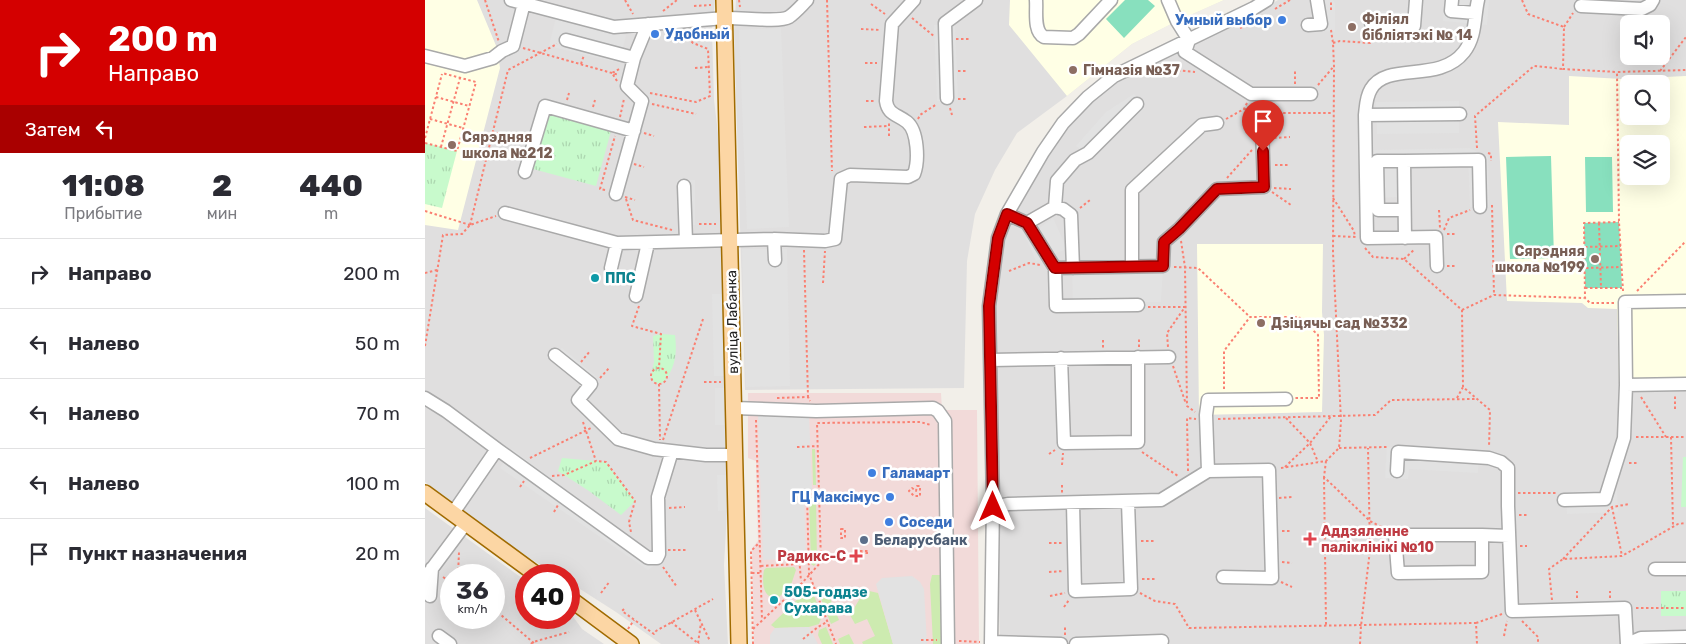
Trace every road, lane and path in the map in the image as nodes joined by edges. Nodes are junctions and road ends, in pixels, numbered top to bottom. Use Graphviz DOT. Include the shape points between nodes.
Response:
graph roads {
  1 [pos="485,0"];
  2 [pos="511,0"];
  3 [pos="625,0"];
  4 [pos="739,0"];
  5 [pos="807,0"];
  6 [pos="827,0"];
  7 [pos="914,0"];
  8 [pos="976,0"];
  9 [pos="1037,0"];
  10 [pos="1111,0"];
  11 [pos="1168,0"];
  12 [pos="1267,0"];
  13 [pos="1317,0"];
  14 [pos="1416,0"];
  15 [pos="1452,0"];
  16 [pos="1478,0"];
  17 [pos="1522,0"];
  18 [pos="1653,0"];
  19 [pos="524,3"];
  20 [pos="719,3"];
  21 [pos="740,4"];
  22 [pos="871,4"];
  23 [pos="694,6"];
  24 [pos="1581,6"];
  25 [pos="904,10"];
  26 [pos="1475,13"];
  27 [pos="1570,15"];
  28 [pos="725,18"];
  29 [pos="1371,23"];
  30 [pos="643,24"];
  31 [pos="1308,25"];
  32 [pos="893,26"];
  33 [pos="1564,27"];
  34 [pos="861,29"];
  35 [pos="1686,37"];
  36 [pos="566,40"];
  37 [pos="1189,40"];
  38 [pos="693,43"];
  39 [pos="947,47"];
  40 [pos="508,48"];
  41 [pos="540,53"];
  42 [pos="639,53"];
  43 [pos="425,56"];
  44 [pos="865,63"];
  45 [pos="889,63"];
  46 [pos="1334,66"];
  47 [pos="709,67"];
  48 [pos="695,68"];
  49 [pos="1563,69"];
  50 [pos="508,70"];
  51 [pos="1163,70"];
  52 [pos="1686,70"];
  53 [pos="1659,71"];
  54 [pos="1617,72"];
  55 [pos="1218,73"];
  56 [pos="459,78"];
  57 [pos="629,78"];
  58 [pos="1311,94"];
  59 [pos="436,97"];
  60 [pos="947,98"];
  61 [pos="453,102"];
  62 [pos="1137,104"];
  63 [pos="469,106"];
  64 [pos="1333,113"];
  65 [pos="696,114"];
  66 [pos="1460,114"];
  67 [pos="1365,115"];
  68 [pos="919,116"];
  69 [pos="430,119"];
  70 [pos="1217,123"];
  71 [pos="447,124"];
  72 [pos="864,126"];
  73 [pos="889,126"];
  74 [pos="463,128"];
  75 [pos="492,132"];
  76 [pos="638,132"];
  77 [pos="1262,133"];
  78 [pos="502,134"];
  79 [pos="654,136"];
  80 [pos="1290,137"];
  81 [pos="425,138"];
  82 [pos="425,143"];
  83 [pos="441,147"];
  84 [pos="1477,149"];
  85 [pos="1484,152"];
  86 [pos="1403,161"];
  87 [pos="1491,163"];
  88 [pos="635,164"];
  89 [pos="1263,164"];
  90 [pos="1290,165"];
  91 [pos="644,166"];
  92 [pos="525,172"];
  93 [pos="841,179"];
  94 [pos="684,186"];
  95 [pos="1264,187"];
  96 [pos="1217,189"];
  97 [pos="1291,189"];
  98 [pos="617,194"];
  99 [pos="1333,198"];
  100 [pos="635,200"];
  101 [pos="1492,201"];
  102 [pos="1291,205"];
  103 [pos="1055,207"];
  104 [pos="1480,207"];
  105 [pos="1404,210"];
  106 [pos="1439,210"];
  107 [pos="425,211"];
  108 [pos="505,213"];
  109 [pos="1007,214"];
  110 [pos="1619,222"];
  111 [pos="1027,223"];
  112 [pos="1599,223"];
  113 [pos="699,224"];
  114 [pos="719,224"];
  115 [pos="470,225"];
  116 [pos="1179,229"];
  117 [pos="1333,236"];
  118 [pos="686,237"];
  119 [pos="1405,238"];
  120 [pos="775,239"];
  121 [pos="730,240"];
  122 [pos="804,240"];
  123 [pos="825,241"];
  124 [pos="1686,241"];
  125 [pos="617,243"];
  126 [pos="648,243"];
  127 [pos="1361,244"];
  128 [pos="1585,246"];
  129 [pos="1600,246"];
  130 [pos="1621,246"];
  131 [pos="775,260"];
  132 [pos="1163,266"];
  133 [pos="1437,266"];
  134 [pos="1132,267"];
  135 [pos="1185,267"];
  136 [pos="1621,267"];
  137 [pos="611,268"];
  138 [pos="1055,268"];
  139 [pos="1073,268"];
  140 [pos="1585,268"];
  141 [pos="1600,268"];
  142 [pos="437,270"];
  143 [pos="1009,271"];
  144 [pos="425,273"];
  145 [pos="823,283"];
  146 [pos="1585,288"];
  147 [pos="1601,288"];
  148 [pos="1622,288"];
  149 [pos="1494,296"];
  150 [pos="1585,298"];
  151 [pos="637,301"];
  152 [pos="1686,301"];
  153 [pos="1625,302"];
  154 [pos="1138,305"];
  155 [pos="1185,307"];
  156 [pos="1462,310"];
  157 [pos="1250,317"];
  158 [pos="703,319"];
  159 [pos="425,346"];
  160 [pos="590,351"];
  161 [pos="555,355"];
  162 [pos="1169,356"];
  163 [pos="1138,357"];
  164 [pos="1061,358"];
  165 [pos="991,360"];
  166 [pos="610,367"];
  167 [pos="659,368"];
  168 [pos="574,371"];
  169 [pos="704,382"];
  170 [pos="723,382"];
  171 [pos="591,384"];
  172 [pos="659,384"];
  173 [pos="1630,385"];
  174 [pos="1681,385"];
  175 [pos="1463,387"];
  176 [pos="808,397"];
  177 [pos="425,398"];
  178 [pos="1286,398"];
  179 [pos="1224,399"];
  180 [pos="1457,399"];
  181 [pos="1476,399"];
  182 [pos="578,400"];
  183 [pos="1187,406"];
  184 [pos="734,408"];
  185 [pos="755,409"];
  186 [pos="1675,409"];
  187 [pos="1332,415"];
  188 [pos="1340,415"];
  189 [pos="1285,417"];
  190 [pos="1206,419"];
  191 [pos="602,424"];
  192 [pos="931,425"];
  193 [pos="585,431"];
  194 [pos="1666,437"];
  195 [pos="1671,437"];
  196 [pos="1686,437"];
  197 [pos="1624,438"];
  198 [pos="1138,442"];
  199 [pos="1310,443"];
  200 [pos="818,446"];
  201 [pos="797,447"];
  202 [pos="1387,447"];
  203 [pos="1339,448"];
  204 [pos="1368,448"];
  205 [pos="497,449"];
  206 [pos="666,451"];
  207 [pos="735,455"];
  208 [pos="1489,458"];
  209 [pos="596,461"];
  210 [pos="1326,461"];
  211 [pos="1318,462"];
  212 [pos="518,464"];
  213 [pos="1284,468"];
  214 [pos="1269,470"];
  215 [pos="1208,471"];
  216 [pos="1397,471"];
  217 [pos="1324,477"];
  218 [pos="543,482"];
  219 [pos="1188,483"];
  220 [pos="912,488"];
  221 [pos="425,494"];
  222 [pos="807,494"];
  223 [pos="819,494"];
  224 [pos="1508,494"];
  225 [pos="798,495"];
  226 [pos="1564,500"];
  227 [pos="1128,502"];
  228 [pos="1073,504"];
  229 [pos="1630,504"];
  230 [pos="685,507"];
  231 [pos="993,507"];
  232 [pos="1613,507"];
  233 [pos="658,508"];
  234 [pos="453,513"];
  235 [pos="1370,521"];
  236 [pos="466,523"];
  237 [pos="1686,524"];
  238 [pos="1673,526"];
  239 [pos="1370,534"];
  240 [pos="1325,535"];
  241 [pos="1395,535"];
  242 [pos="1482,535"];
  243 [pos="1509,536"];
  244 [pos="1154,541"];
  245 [pos="760,542"];
  246 [pos="1074,542"];
  247 [pos="1129,542"];
  248 [pos="1049,543"];
  249 [pos="634,548"];
  250 [pos="459,549"];
  251 [pos="686,550"];
  252 [pos="658,554"];
  253 [pos="799,556"];
  254 [pos="1622,556"];
  255 [pos="838,558"];
  256 [pos="1563,559"];
  257 [pos="821,562"];
  258 [pos="458,564"];
  259 [pos="522,564"];
  260 [pos="800,564"];
  261 [pos="761,566"];
  262 [pos="1655,569"];
  263 [pos="1686,569"];
  264 [pos="1074,571"];
  265 [pos="1049,572"];
  266 [pos="428,573"];
  267 [pos="752,573"];
  268 [pos="761,573"];
  269 [pos="809,574"];
  270 [pos="1223,577"];
  271 [pos="610,581"];
  272 [pos="802,583"];
  273 [pos="677,587"];
  274 [pos="1131,589"];
  275 [pos="1075,590"];
  276 [pos="601,593"];
  277 [pos="430,596"];
  278 [pos="1050,596"];
  279 [pos="713,599"];
  280 [pos="580,606"];
  281 [pos="624,608"];
  282 [pos="1625,608"];
  283 [pos="1686,608"];
  284 [pos="694,609"];
  285 [pos="1553,611"];
  286 [pos="1510,612"];
  287 [pos="505,619"];
  288 [pos="762,620"];
  289 [pos="671,622"];
  290 [pos="827,622"];
  291 [pos="701,623"];
  292 [pos="1476,623"];
  293 [pos="1326,625"];
  294 [pos="1361,626"];
  295 [pos="753,629"];
  296 [pos="569,632"];
  297 [pos="439,636"];
  298 [pos="1504,636"];
  299 [pos="1686,637"];
  300 [pos="803,639"];
  301 [pos="709,641"];
  302 [pos="1162,641"];
  303 [pos="533,643"];
  304 [pos="991,643"];
  305 [pos="450,644"];
  306 [pos="631,644"];
  307 [pos="699,644"];
  308 [pos="739,644"];
  309 [pos="753,644"];
  310 [pos="836,644"];
  311 [pos="948,644"];
  312 [pos="1061,644"];
  313 [pos="1075,644"];
  314 [pos="1360,644"];
  315 [pos="1477,644"];
  316 [pos="1538,644"];
  317 [pos="1627,644"];
  1 -- 40 [label="path"];
  2 -- 19 [label="street"];
  3 -- 30 [label="path"];
  4 -- 21 [label="path"];
  5 -- 28 [label="street" via="787,18"];
  6 -- 93 [label="path" via="832,171"];
  7 -- 25 [label="street"];
  8 -- 39 [label="street" via="945,23"];
  9 -- 10 [label="street" via="1037,30 1040,35 1073,38"];
  11 -- 37 [label="street"];
  12 -- 37 [label="street"];
  13 -- 31 [label="street" via="1321,24"];
  14 -- 29 [label="street" via="1414,26"];
  15 -- 26 [label="street" via="1451,11"];
  16 -- 26 [label="street"];
  17 -- 33 [label="path" via="1528,14"];
  18 -- 24 [label="street" via="1642,9"];
  19 -- 30 [label="street" via="614,27"];
  19 -- 40 [label="street"];
  20 -- 23 [label="path"];
  20 -- 28 [label="main road, вуліца Лабанка"];
  22 -- 32 [label="path"];
  25 -- 32 [label="street"];
  25 -- 39 [label="path"];
  26 -- 67 [label="street" via="1474,33 1465,51 1454,62 1423,72 1386,75 1371,88"];
  27 -- 33 [label="path"];
  28 -- 30 [label="street"];
  28 -- 121 [label="main road, вуліца Лабанка"];
  29 -- 46 [label="path" via="1370,43 1333,43"];
  30 -- 42 [label="street"];
  32 -- 34 [label="path"];
  32 -- 45 [label="street"];
  33 -- 49 [label="path"];
  35 -- 53 [label="path"];
  36 -- 41 [label="path"];
  36 -- 42 [label="street"];
  37 -- 55 [label="street" via="1185,52"];
  37 -- 109 [label="street" via="1115,76 1089,97 1063,123"];
  38 -- 47 [label="path" via="708,49"];
  39 -- 60 [label="street"];
  40 -- 41 [label="path"];
  40 -- 43 [label="street" via="493,58 465,66"];
  40 -- 50 [label="path"];
  41 -- 50 [label="path"];
  41 -- 57 [label="path"];
  42 -- 57 [label="street"];
  44 -- 45 [label="path"];
  45 -- 93 [label="street" via="887,105 895,116 913,129 917,161 914,174 903,177 850,175"];
  46 -- 58 [label="path"];
  46 -- 64 [label="path"];
  47 -- 48 [label="path"];
  47 -- 65 [label="path" via="710,96 696,102 653,94 651,104"];
  49 -- 54 [label="path"];
  49 -- 84 [label="path" via="1534,66 1475,116"];
  50 -- 75 [label="path"];
  51 -- 55 [label="path"];
  52 -- 53 [label="path"];
  53 -- 54 [label="path"];
  54 -- 110 [label="path"];
  55 -- 58 [label="street" via="1251,94"];
  56 -- 59 [label="path" via="442,73"];
  56 -- 61 [label="path"];
  56 -- 63 [label="path" via="475,82"];
  57 -- 76 [label="street" via="627,86 642,101"];
  59 -- 61 [label="path"];
  59 -- 69 [label="path"];
  60 -- 68 [label="path"];
  61 -- 63 [label="path"];
  61 -- 71 [label="path"];
  62 -- 103 [label="street" via="1088,153 1075,160 1057,181"];
  63 -- 74 [label="path"];
  64 -- 70 [label="path" via="1244,109"];
  64 -- 99 [label="path"];
  66 -- 67 [label="street"];
  67 -- 119 [label="street" via="1367,238"];
  69 -- 71 [label="path"];
  69 -- 81 [label="path"];
  70 -- 134 [label="street" via="1202,125 1132,190"];
  71 -- 74 [label="path"];
  71 -- 83 [label="path"];
  72 -- 73 [label="path"];
  74 -- 83 [label="path" via="457,151"];
  75 -- 78 [label="path"];
  75 -- 115 [label="path"];
  76 -- 79 [label="path"];
  76 -- 92 [label="street" via="545,106"];
  76 -- 98 [label="street"];
  77 -- 80 [label="path"];
  77 -- 89 [label="street"];
  77 -- 96 [label="path"];
  82 -- 83 [label="path"];
  85 -- 87 [label="path" via="1491,154"];
  86 -- 104 [label="street" via="1479,160"];
  86 -- 105 [label="street"];
  86 -- 105 [label="street" via="1377,161 1378,210"];
  88 -- 91 [label="path"];
  89 -- 90 [label="path"];
  89 -- 95 [label="street"];
  93 -- 123 [label="street" via="835,239"];
  94 -- 118 [label="street"];
  95 -- 96 [label="street"];
  95 -- 97 [label="path"];
  95 -- 102 [label="path"];
  96 -- 116 [label="street"];
  99 -- 117 [label="path"];
  99 -- 117 [label="path" via="1355,237"];
  100 -- 118 [label="path" via="625,196 633,220"];
  101 -- 149 [label="path"];
  103 -- 111 [label="street"];
  103 -- 139 [label="street" via="1071,215"];
  104 -- 106 [label="path" via="1449,218 1441,235"];
  105 -- 119 [label="street"];
  107 -- 115 [label="path"];
  108 -- 115 [label="path"];
  108 -- 125 [label="street"];
  109 -- 111 [label="street"];
  109 -- 165 [label="street" via="998,238 989,306"];
  110 -- 112 [label="path"];
  110 -- 130 [label="path"];
  111 -- 138 [label="street"];
  112 -- 128 [label="path" via="1584,223"];
  112 -- 129 [label="path"];
  113 -- 114 [label="path"];
  115 -- 142 [label="path" via="461,234 443,235"];
  116 -- 132 [label="street" via="1164,242"];
  116 -- 135 [label="path"];
  117 -- 188 [label="path"];
  118 -- 121 [label="street"];
  118 -- 126 [label="street"];
  119 -- 133 [label="street" via="1436,237"];
  120 -- 121 [label="street"];
  120 -- 122 [label="street"];
  120 -- 131 [label="street"];
  121 -- 184 [label="main road, вуліца Лабанка"];
  122 -- 123 [label="street"];
  122 -- 176 [label="path"];
  123 -- 145 [label="path"];
  124 -- 153 [label="path"];
  125 -- 126 [label="street"];
  125 -- 137 [label="street"];
  126 -- 151 [label="street"];
  127 -- 156 [label="path" via="1373,258 1404,259"];
  128 -- 129 [label="path"];
  128 -- 140 [label="path"];
  129 -- 130 [label="path"];
  129 -- 141 [label="path"];
  130 -- 136 [label="path"];
  132 -- 134 [label="street"];
  132 -- 135 [label="path"];
  134 -- 139 [label="street"];
  135 -- 155 [label="path"];
  135 -- 157 [label="path" via="1198,268"];
  136 -- 141 [label="path"];
  136 -- 148 [label="path"];
  138 -- 139 [label="street"];
  138 -- 143 [label="path" via="1029,262"];
  138 -- 154 [label="street" via="1056,306"];
  140 -- 141 [label="path"];
  140 -- 146 [label="path"];
  141 -- 147 [label="path"];
  142 -- 144 [label="path"];
  142 -- 159 [label="path"];
  146 -- 147 [label="path"];
  146 -- 150 [label="path"];
  147 -- 148 [label="path"];
  148 -- 153 [label="path"];
  149 -- 150 [label="path"];
  149 -- 156 [label="path"];
  150 -- 153 [label="path" via="1590,303"];
  151 -- 167 [label="path" via="632,326 661,334"];
  152 -- 153 [label="street"];
  153 -- 173 [label="street"];
  154 -- 155 [label="path"];
  155 -- 162 [label="path" via="1167,333"];
  155 -- 183 [label="path"];
  156 -- 175 [label="path"];
  157 -- 178 [label="path" via="1299,317 1318,335 1319,398"];
  157 -- 179 [label="path" via="1224,351"];
  158 -- 206 [label="path"];
  160 -- 168 [label="path"];
  161 -- 168 [label="street"];
  162 -- 163 [label="street"];
  162 -- 183 [label="path"];
  163 -- 164 [label="street"];
  163 -- 198 [label="street"];
  164 -- 165 [label="street"];
  164 -- 198 [label="street" via="1064,443"];
  165 -- 231 [label="street"];
  166 -- 171 [label="path"];
  167 -- 172 [label="path" via="651,376"];
  167 -- 172 [label="path" via="667,375 666,380"];
  168 -- 171 [label="street"];
  169 -- 170 [label="path"];
  171 -- 182 [label="street"];
  172 -- 206 [label="path"];
  173 -- 174 [label="street"];
  173 -- 194 [label="path"];
  173 -- 197 [label="street"];
  174 -- 186 [label="path"];
  175 -- 180 [label="path"];
  175 -- 181 [label="path"];
  177 -- 205 [label="street"];
  178 -- 179 [label="street"];
  179 -- 190 [label="street" via="1207,400"];
  180 -- 181 [label="path"];
  180 -- 188 [label="path" via="1391,400 1375,415"];
  181 -- 208 [label="path" via="1490,410"];
  182 -- 191 [label="street"];
  182 -- 193 [label="path"];
  183 -- 190 [label="path"];
  184 -- 185 [label="street"];
  184 -- 207 [label="main road, вуліца Лабанка"];
  185 -- 245 [label="path"];
  185 -- 311 [label="street" via="933,408 938,411 945,422"];
  187 -- 188 [label="path"];
  187 -- 189 [label="path"];
  187 -- 199 [label="path"];
  188 -- 203 [label="path"];
  189 -- 190 [label="path"];
  189 -- 199 [label="path"];
  190 -- 215 [label="street"];
  190 -- 219 [label="path" via="1187,418"];
  191 -- 193 [label="path"];
  191 -- 206 [label="street" via="618,439"];
  192 -- 200 [label="path" via="920,422 817,423"];
  193 -- 209 [label="path"];
  193 -- 212 [label="path"];
  194 -- 195 [label="path"];
  194 -- 197 [label="path"];
  195 -- 196 [label="path"];
  195 -- 238 [label="path"];
  197 -- 226 [label="street" via="1605,499"];
  198 -- 219 [label="path" via="1138,449"];
  199 -- 211 [label="path"];
  199 -- 213 [label="path"];
  200 -- 201 [label="path"];
  200 -- 223 [label="path"];
  202 -- 204 [label="path"];
  203 -- 204 [label="path"];
  203 -- 210 [label="path"];
  204 -- 235 [label="path"];
  205 -- 212 [label="street"];
  205 -- 234 [label="street"];
  206 -- 207 [label="street"];
  206 -- 233 [label="street"];
  207 -- 308 [label="main road, вуліца Лабанка"];
  208 -- 216 [label="street" via="1398,452"];
  208 -- 224 [label="street" via="1508,468"];
  209 -- 218 [label="path" via="564,475 548,476"];
  209 -- 249 [label="path" via="606,462 635,501 629,522"];
  210 -- 211 [label="path"];
  210 -- 217 [label="path"];
  211 -- 213 [label="path"];
  212 -- 218 [label="street"];
  213 -- 214 [label="path"];
  214 -- 215 [label="street"];
  214 -- 270 [label="street" via="1272,578"];
  215 -- 219 [label="street"];
  217 -- 235 [label="path"];
  217 -- 240 [label="path"];
  218 -- 249 [label="street"];
  219 -- 227 [label="street" via="1161,500"];
  220 -- 220 [label="path" via="909,491 914,496 920,496 920,486 917,486 917,491"];
  221 -- 234 [label="main road"];
  222 -- 223 [label="path"];
  222 -- 225 [label="path"];
  222 -- 269 [label="path"];
  223 -- 257 [label="path"];
  224 -- 226 [label="path" via="1560,493"];
  224 -- 243 [label="street"];
  227 -- 228 [label="street"];
  227 -- 247 [label="street"];
  228 -- 231 [label="street"];
  228 -- 246 [label="street"];
  229 -- 232 [label="path"];
  230 -- 233 [label="path"];
  231 -- 304 [label="street"];
  232 -- 254 [label="path"];
  232 -- 256 [label="path"];
  233 -- 252 [label="street"];
  234 -- 236 [label="main road"];
  235 -- 239 [label="path"];
  235 -- 241 [label="path"];
  236 -- 259 [label="main road"];
  236 -- 266 [label="street"];
  237 -- 238 [label="path"];
  238 -- 254 [label="path"];
  239 -- 240 [label="path"];
  239 -- 241 [label="path"];
  239 -- 294 [label="path"];
  240 -- 293 [label="path"];
  241 -- 242 [label="street"];
  241 -- 242 [label="street" via="1398,573 1482,572"];
  242 -- 243 [label="street"];
  243 -- 286 [label="street"];
  244 -- 247 [label="path"];
  245 -- 261 [label="path"];
  245 -- 267 [label="path" via="751,551"];
  246 -- 248 [label="path"];
  246 -- 264 [label="street"];
  247 -- 274 [label="street"];
  249 -- 252 [label="street" via="648,558"];
  250 -- 258 [label="path"];
  251 -- 252 [label="path"];
  252 -- 273 [label="path"];
  253 -- 260 [label="path"];
  254 -- 256 [label="path"];
  255 -- 257 [label="path"];
  256 -- 285 [label="path" via="1549,570"];
  257 -- 269 [label="path"];
  260 -- 261 [label="path"];
  260 -- 272 [label="path"];
  261 -- 268 [label="path"];
  262 -- 263 [label="street"];
  264 -- 265 [label="path"];
  264 -- 275 [label="street"];
  266 -- 277 [label="street"];
  267 -- 268 [label="path"];
  267 -- 295 [label="path"];
  268 -- 288 [label="path"];
  269 -- 272 [label="path"];
  269 -- 290 [label="path"];
  271 -- 276 [label="path"];
  272 -- 288 [label="path"];
  274 -- 275 [label="street"];
  274 -- 293 [label="path" via="1155,601 1175,604 1189,628"];
  275 -- 278 [label="path"];
  279 -- 284 [label="path"];
  280 -- 306 [label="main road"];
  281 -- 289 [label="path" via="622,612 653,634"];
  282 -- 283 [label="path"];
  282 -- 285 [label="street"];
  282 -- 317 [label="street"];
  284 -- 289 [label="path"];
  284 -- 291 [label="path"];
  285 -- 286 [label="street"];
  286 -- 292 [label="path"];
  286 -- 298 [label="path"];
  286 -- 316 [label="path" via="1537,637"];
  287 -- 303 [label="path"];
  288 -- 295 [label="path"];
  289 -- 307 [label="path"];
  290 -- 300 [label="path"];
  290 -- 310 [label="path"];
  291 -- 301 [label="path"];
  291 -- 307 [label="path"];
  292 -- 294 [label="path"];
  292 -- 315 [label="path"];
  293 -- 294 [label="path"];
  294 -- 314 [label="path"];
  295 -- 309 [label="path"];
  296 -- 303 [label="path"];
  297 -- 305 [label="street"];
  299 -- 317 [label="street" via="1641,638"];
  302 -- 313 [label="street"];
  304 -- 312 [label="street"];
}
